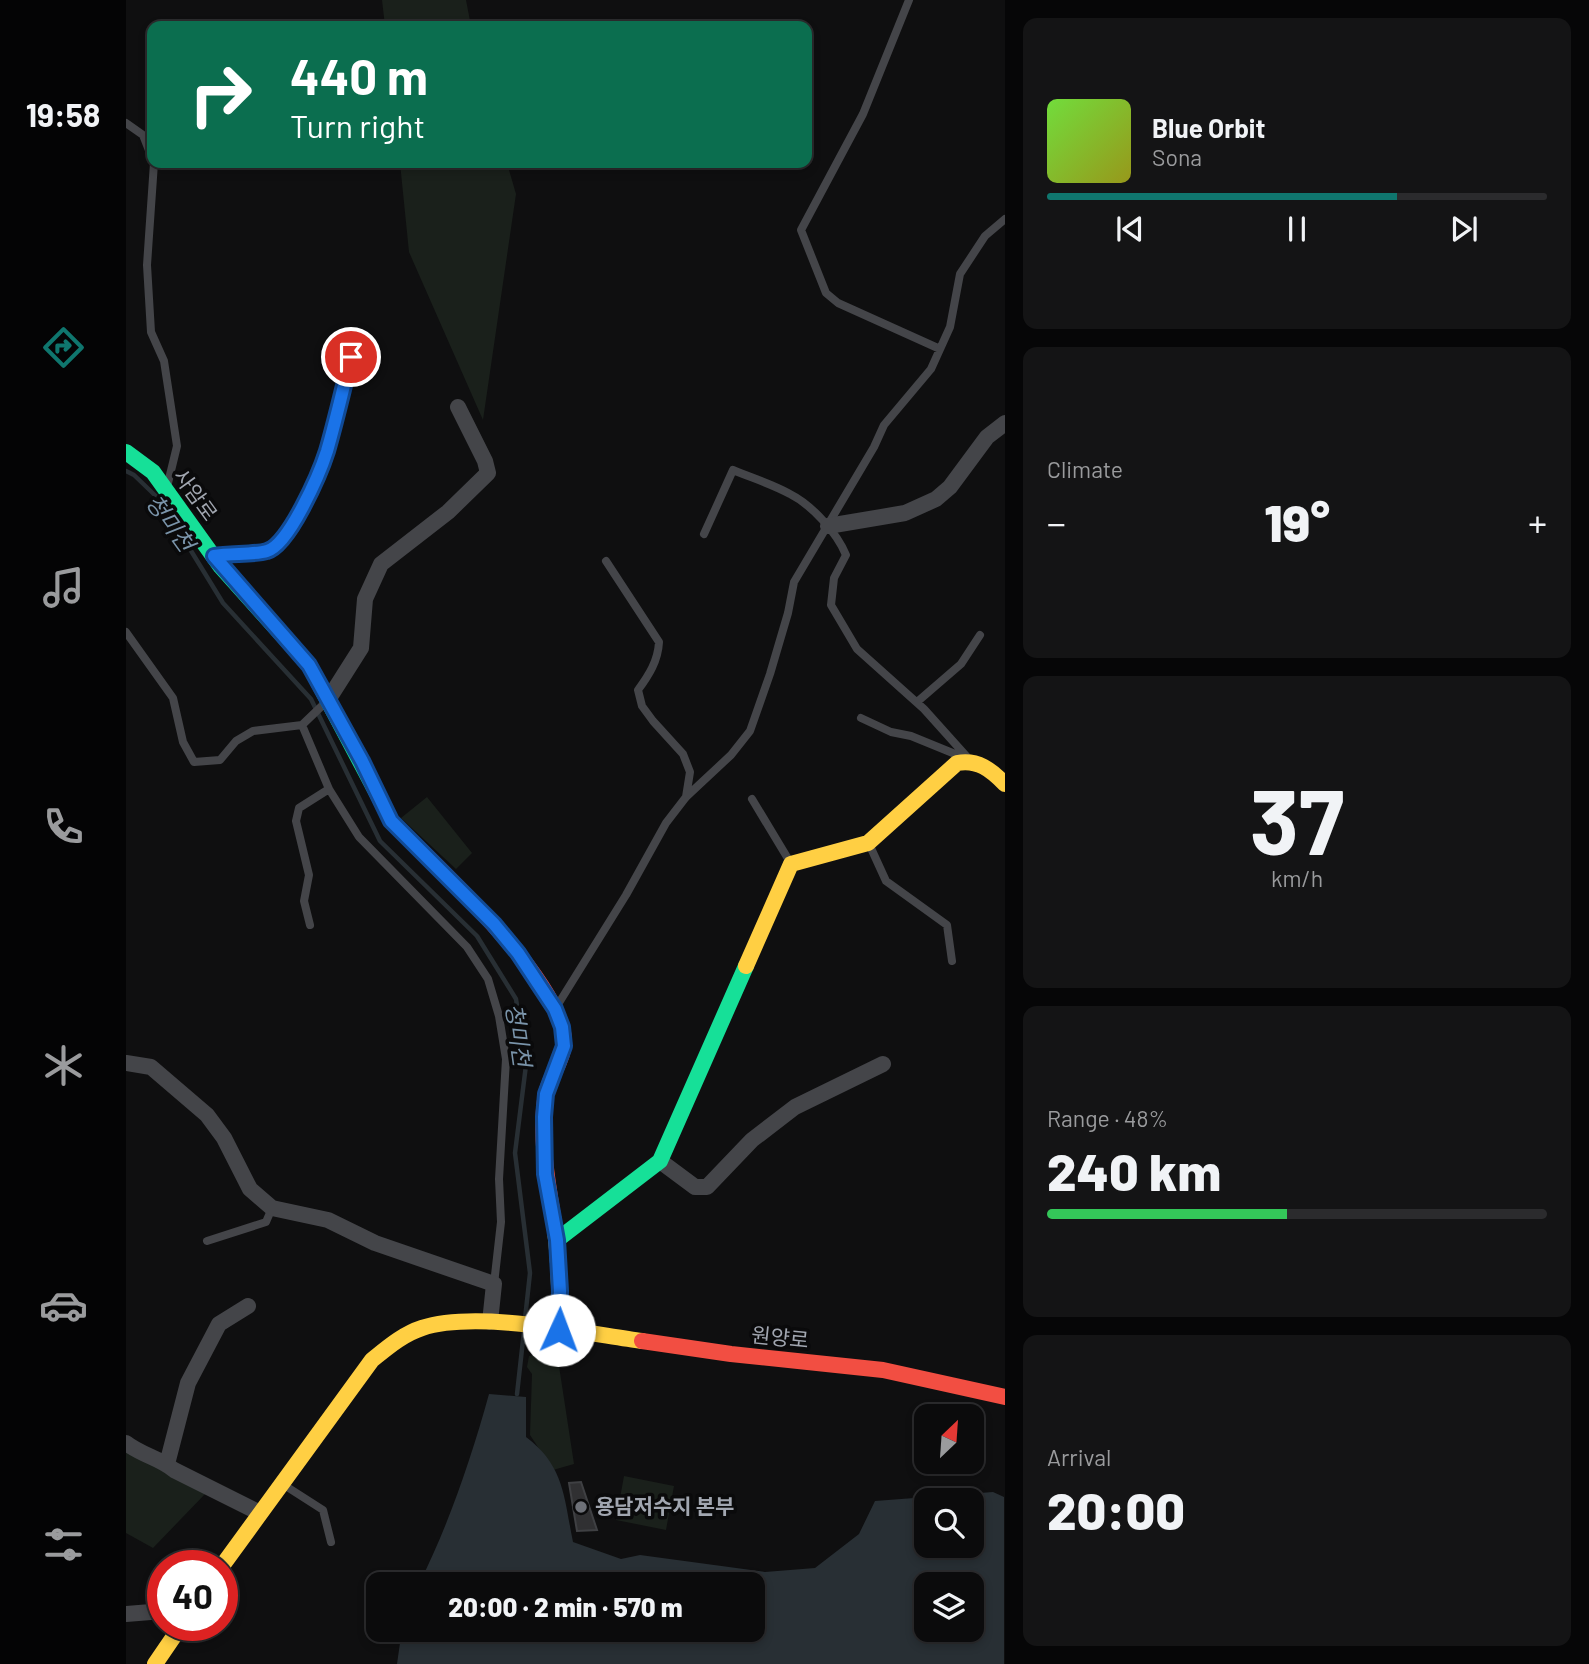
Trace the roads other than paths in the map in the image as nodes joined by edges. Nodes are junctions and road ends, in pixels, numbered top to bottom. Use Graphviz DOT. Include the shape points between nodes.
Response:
graph roads {
  1 [pos="909,0"];
  2 [pos="126,123"];
  3 [pos="147,145"];
  4 [pos="154,168"];
  5 [pos="1004,219"];
  6 [pos="940,349"];
  7 [pos="351,357"];
  8 [pos="458,407"];
  9 [pos="1004,423"];
  10 [pos="126,452"];
  11 [pos="166,490"];
  12 [pos="828,526"];
  13 [pos="704,534"];
  14 [pos="214,556"];
  15 [pos="606,561"];
  16 [pos="126,632"];
  17 [pos="980,635"];
  18 [pos="328,700"];
  19 [pos="917,702"];
  20 [pos="861,718"];
  21 [pos="302,725"];
  22 [pos="970,760"];
  23 [pos="1004,783"];
  24 [pos="330,789"];
  25 [pos="686,797"];
  26 [pos="752,799"];
  27 [pos="868,843"];
  28 [pos="791,864"];
  29 [pos="310,925"];
  30 [pos="952,961"];
  31 [pos="555,1009"];
  32 [pos="126,1063"];
  33 [pos="883,1064"];
  34 [pos="660,1161"];
  35 [pos="272,1208"];
  36 [pos="557,1240"];
  37 [pos="207,1241"];
  38 [pos="494,1284"];
  39 [pos="248,1306"];
  40 [pos="493,1323"];
  41 [pos="554,1329"];
  42 [pos="1004,1397"];
  43 [pos="126,1443"];
  44 [pos="167,1464"];
  45 [pos="282,1483"];
  46 [pos="260,1513"];
  47 [pos="331,1542"];
  48 [pos="233,1550"];
  49 [pos="147,1612"];
  50 [pos="126,1614"];
  51 [pos="171,1641"];
  52 [pos="155,1664"];
  1 -- 6 [label="lane" via="863,114 801,230 826,293 838,303"];
  2 -- 3 [label="lane" via="143,135"];
  4 -- 11 [label="lane" via="147,265 151,332 164,361 177,446"];
  5 -- 6 [label="lane" via="985,236 960,274 950,327"];
  6 -- 12 [label="lane" via="931,369 884,425"];
  7 -- 14 [label="street" via="326,454 283,541 268,551"];
  8 -- 18 [label="street" via="488,473 448,512 381,564 365,599 361,648"];
  9 -- 12 [label="street" via="936,499 905,513"];
  10 -- 11 [label="street, 사암로" via="153,472"];
  11 -- 14 [label="street, 사암로"];
  12 -- 13 [label="lane" via="793,495 733,470"];
  12 -- 19 [label="lane" via="846,555 834,578 831,605 857,649"];
  12 -- 25 [label="lane" via="794,582 750,731"];
  14 -- 18 [label="street, 사암로" via="309,665"];
  15 -- 25 [label="lane" via="659,642 652,671 638,690 642,706 683,754 690,772"];
  16 -- 21 [label="lane" via="173,698 183,742 194,762 220,760 236,741 253,731"];
  17 -- 19 [label="lane" via="961,664"];
  18 -- 21 [label="lane"];
  18 -- 31 [label="street, 사암로" via="391,821 494,924"];
  19 -- 22 [label="lane"];
  20 -- 22 [label="lane"];
  21 -- 24 [label="lane"];
  22 -- 23 [label="street" via="989,768"];
  22 -- 27 [label="street" via="957,763"];
  24 -- 29 [label="lane" via="299,808 296,821 309,875 304,901"];
  24 -- 38 [label="lane" via="359,837 467,947 488,979 506,1059 501,1222"];
  25 -- 31 [label="lane"];
  26 -- 28 [label="lane"];
  27 -- 28 [label="street"];
  27 -- 30 [label="lane" via="886,881 947,925"];
  28 -- 34 [label="street"];
  31 -- 36 [label="street, 사암로" via="564,1046 546,1094 544,1117 545,1174"];
  32 -- 35 [label="street" via="151,1067 207,1115 250,1189"];
  33 -- 34 [label="street" via="795,1107 752,1139 707,1187 695,1187"];
  34 -- 36 [label="street"];
  35 -- 37 [label="lane" via="266,1222"];
  35 -- 38 [label="street" via="328,1220 375,1243"];
  36 -- 41 [label="street, 사암로" via="560,1291"];
  38 -- 40 [label="street"];
  39 -- 44 [label="street" via="219,1324 188,1383"];
  40 -- 41 [label="street, 원양로"];
  40 -- 45 [label="street" via="436,1324 397,1341 372,1360 354,1382"];
  41 -- 42 [label="street, 원양로" via="883,1370"];
  43 -- 44 [label="street"];
  44 -- 46 [label="street"];
  45 -- 46 [label="street"];
  45 -- 47 [label="lane" via="323,1510"];
  46 -- 48 [label="street"];
  49 -- 50 [label="street"];
  51 -- 52 [label="street"];
}
